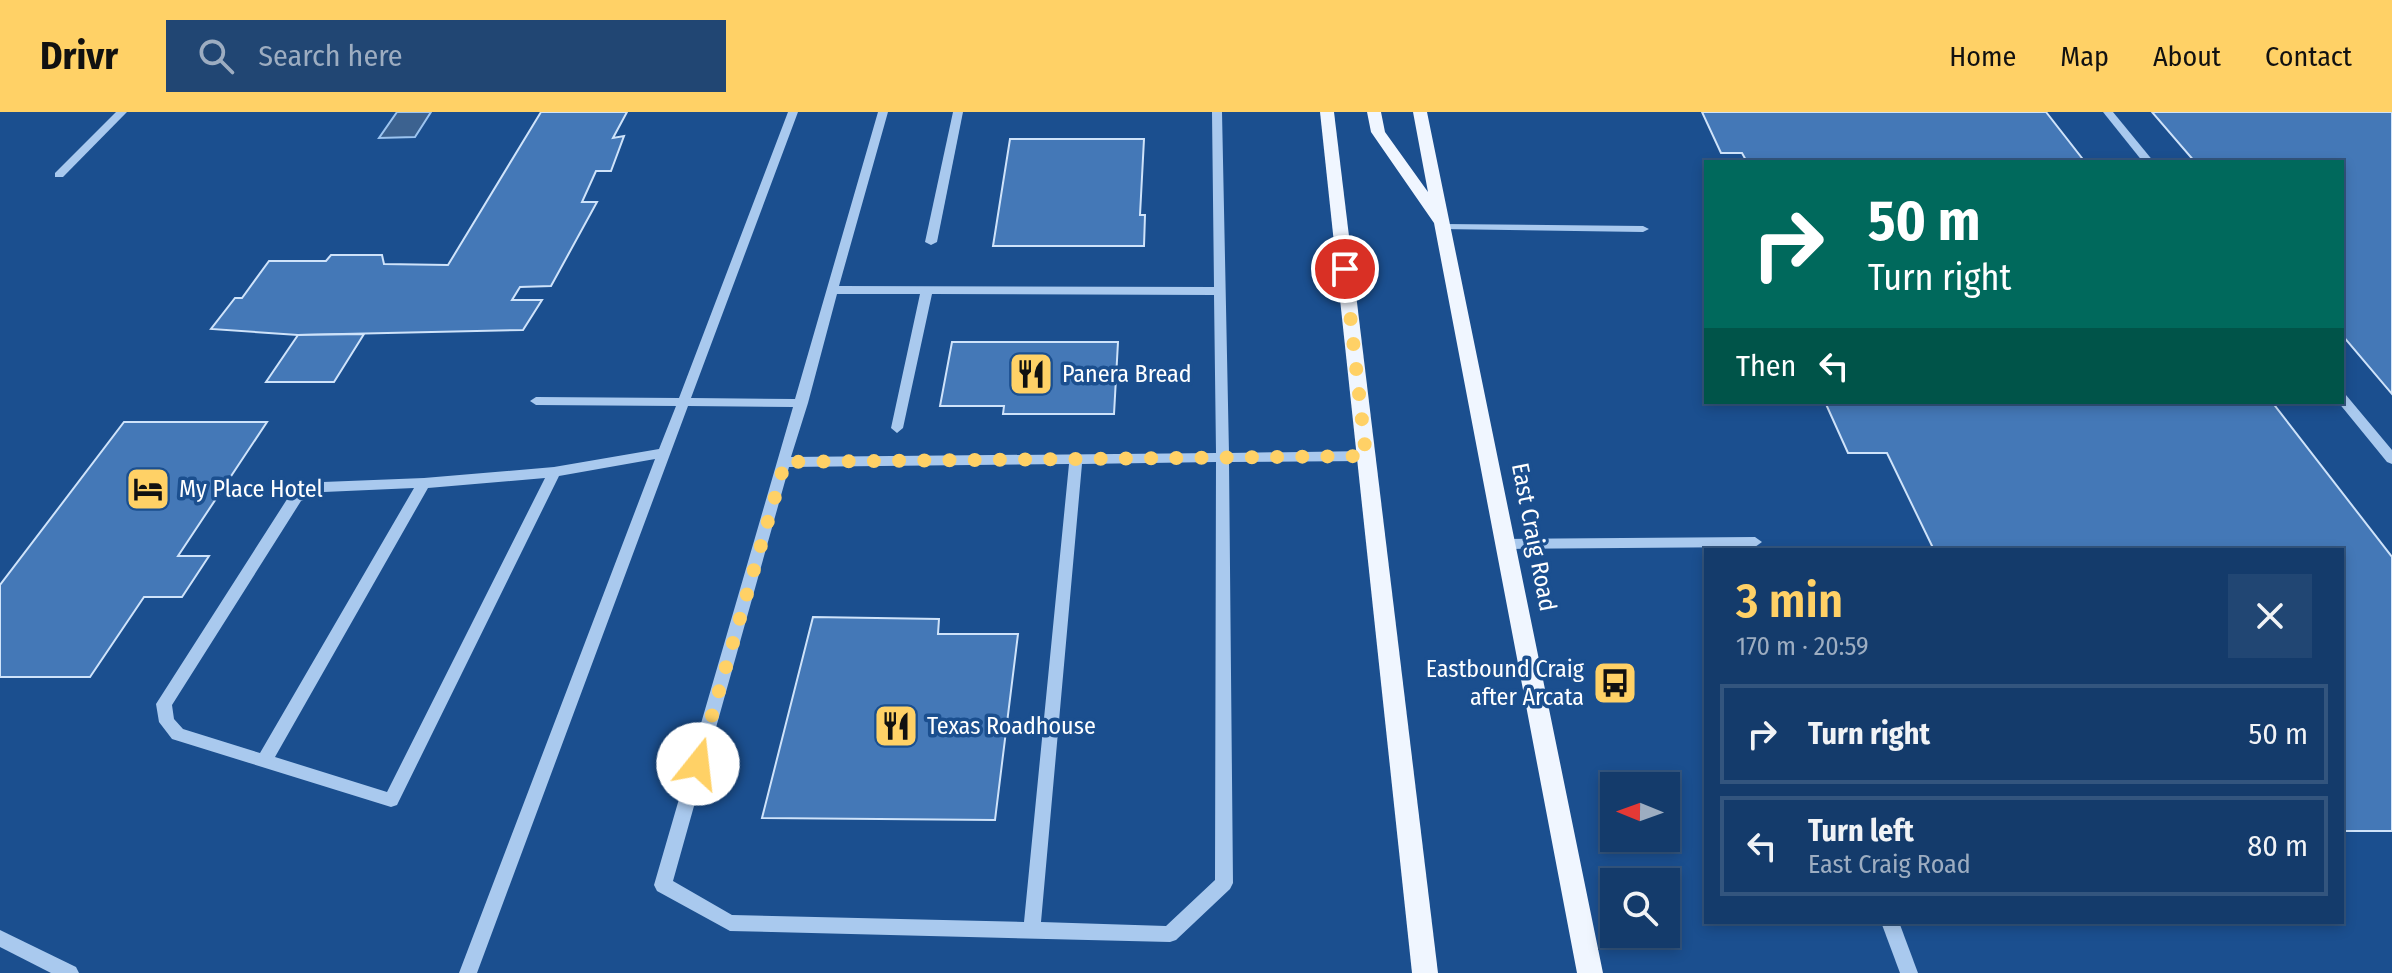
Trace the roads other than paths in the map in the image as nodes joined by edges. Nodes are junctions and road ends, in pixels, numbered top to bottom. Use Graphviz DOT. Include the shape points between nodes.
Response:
graph roads {
  1 [pos="122,112"];
  2 [pos="793,112"];
  3 [pos="883,112"];
  4 [pos="958,112"];
  5 [pos="1217,112"];
  6 [pos="1327,112"];
  7 [pos="1374,112"];
  8 [pos="1420,112"];
  9 [pos="2108,112"];
  10 [pos="2147,160"];
  11 [pos="59,175"];
  12 [pos="1444,227"];
  13 [pos="1643,229"];
  14 [pos="931,242"];
  15 [pos="927,289"];
  16 [pos="833,290"];
  17 [pos="1220,291"];
  18 [pos="2344,400"];
  19 [pos="536,401"];
  20 [pos="683,402"];
  21 [pos="802,403"];
  22 [pos="897,428"];
  23 [pos="664,453"];
  24 [pos="1366,456"];
  25 [pos="1220,459"];
  26 [pos="2392,459"];
  27 [pos="1076,461"];
  28 [pos="785,462"];
  29 [pos="554,472"];
  30 [pos="424,483"];
  31 [pos="1755,542"];
  32 [pos="1506,544"];
  33 [pos="264,761"];
  34 [pos="1891,924"];
  35 [pos="1032,930"];
  36 [pos="0,938"];
  37 [pos="70,973"];
  38 [pos="468,973"];
  39 [pos="1425,973"];
  40 [pos="1590,973"];
  41 [pos="1909,973"];
  1 -- 11 [label="street"];
  2 -- 20 [label="street"];
  3 -- 16 [label="street"];
  4 -- 14 [label="street"];
  5 -- 17 [label="street"];
  6 -- 24 [label="main road"];
  7 -- 12 [label="main road" via="1378,132"];
  8 -- 12 [label="main road, East Craig Road"];
  9 -- 10 [label="street"];
  12 -- 13 [label="street"];
  12 -- 32 [label="main road, East Craig Road"];
  15 -- 16 [label="street"];
  15 -- 17 [label="street"];
  15 -- 22 [label="street"];
  16 -- 21 [label="street"];
  17 -- 25 [label="street"];
  18 -- 26 [label="street"];
  19 -- 20 [label="street"];
  20 -- 21 [label="street"];
  20 -- 23 [label="street"];
  21 -- 28 [label="street"];
  23 -- 29 [label="street"];
  23 -- 38 [label="street"];
  24 -- 25 [label="street"];
  24 -- 39 [label="main road"];
  25 -- 27 [label="street"];
  25 -- 35 [label="street" via="1224,883 1170,934"];
  27 -- 28 [label="street"];
  27 -- 35 [label="street"];
  28 -- 35 [label="street" via="663,885 730,923"];
  29 -- 30 [label="street"];
  29 -- 33 [label="street" via="391,800"];
  30 -- 33 [label="street"];
  30 -- 33 [label="street" via="323,487 296,497 164,704 167,722 178,734"];
  31 -- 32 [label="street"];
  32 -- 40 [label="main road, East Craig Road"];
  34 -- 41 [label="street"];
  36 -- 37 [label="street"];
}
